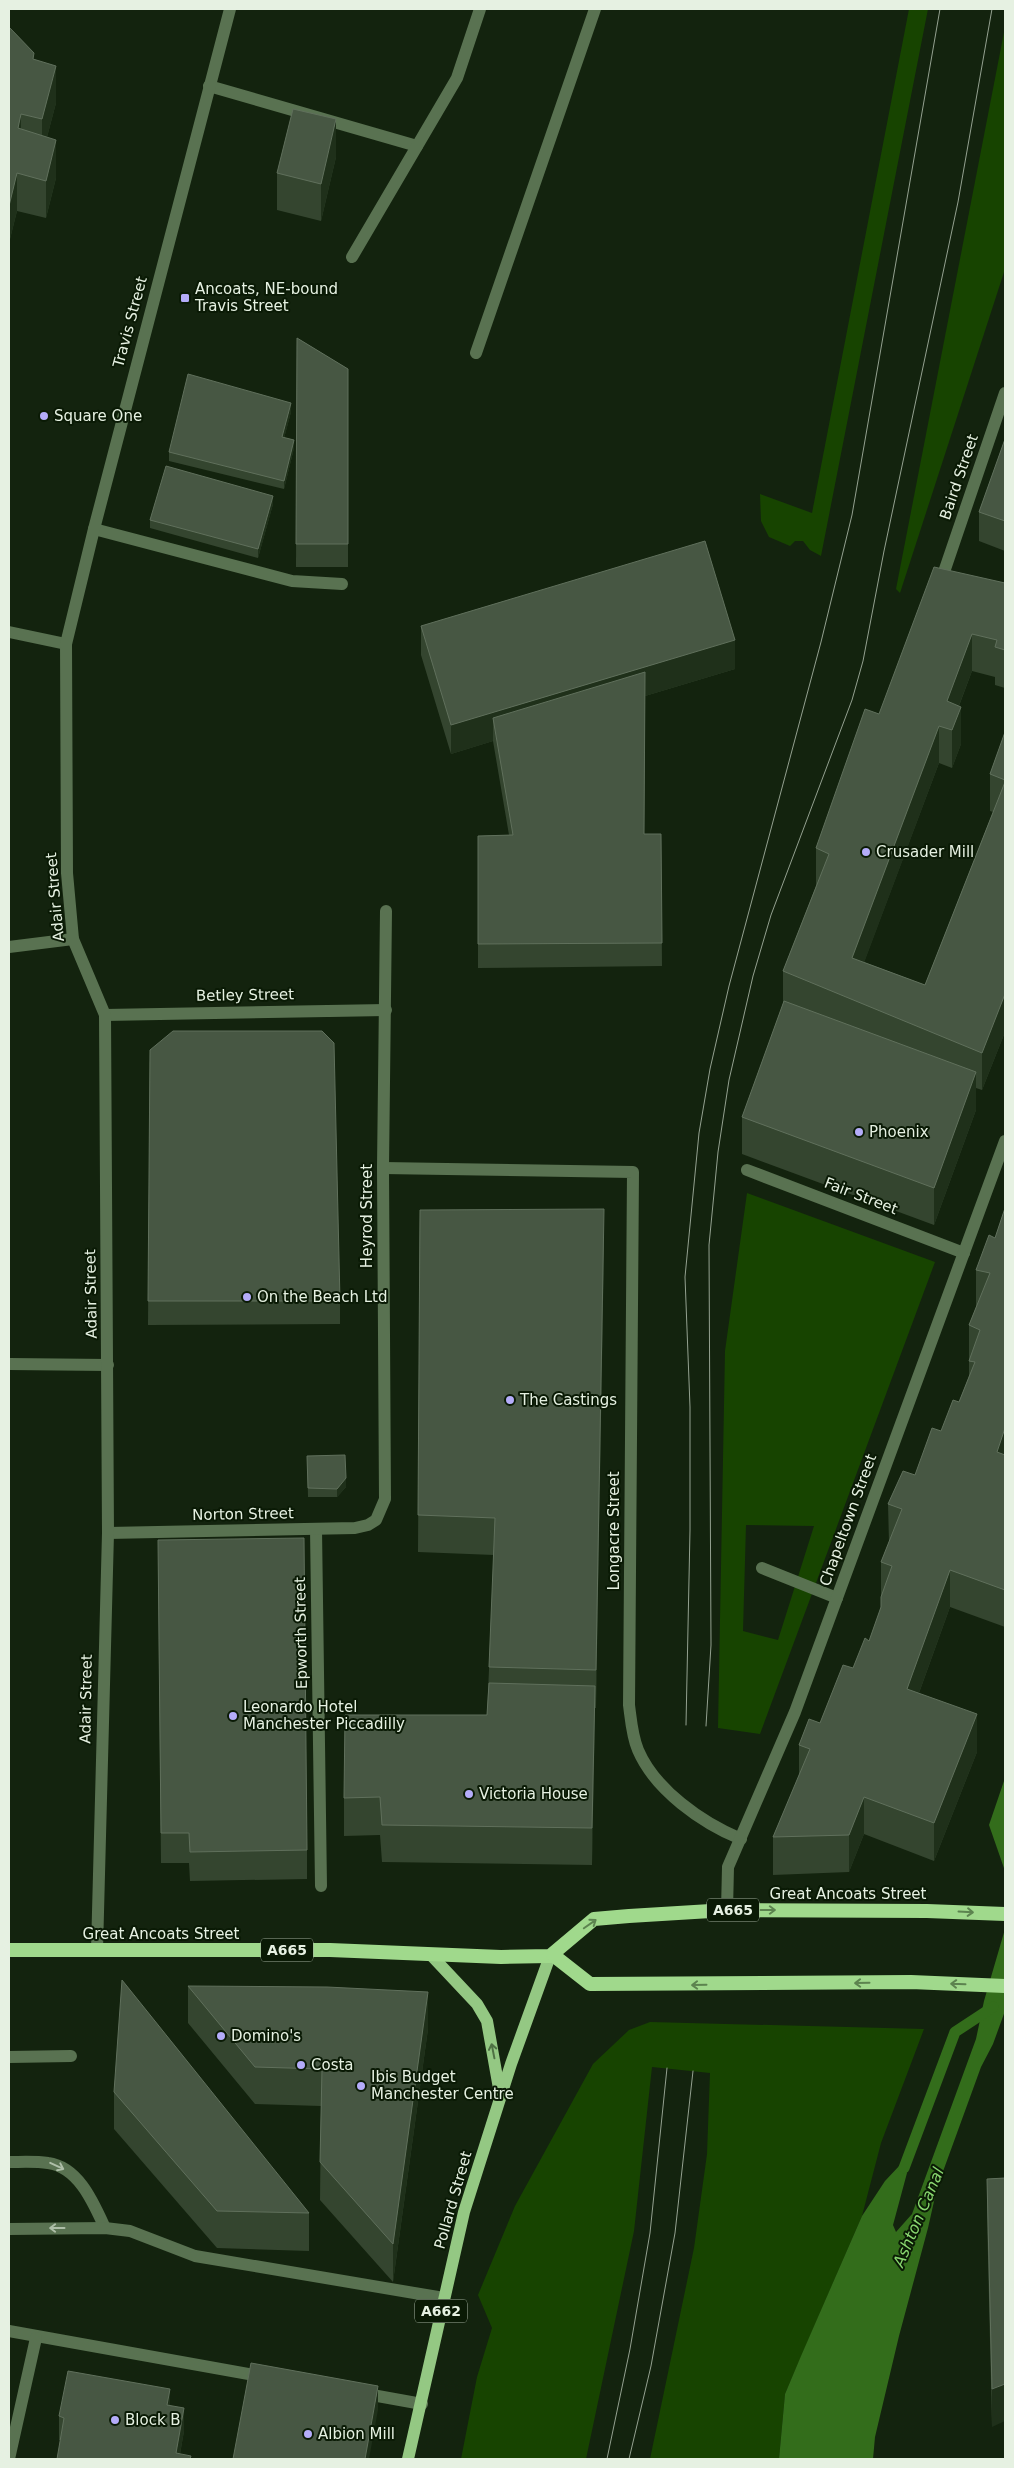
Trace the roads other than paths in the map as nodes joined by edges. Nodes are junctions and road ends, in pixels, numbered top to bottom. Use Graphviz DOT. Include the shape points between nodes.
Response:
graph roads {
  1 [pos="230,9"];
  2 [pos="480,9"];
  3 [pos="595,9"];
  4 [pos="209,86"];
  5 [pos="417,146"];
  6 [pos="352,257"];
  7 [pos="476,353"];
  8 [pos="1005,393"];
  9 [pos="94,529"];
  10 [pos="944,572"];
  11 [pos="342,584"];
  12 [pos="9,632"];
  13 [pos="66,644"];
  14 [pos="386,911"];
  15 [pos="73,939"];
  16 [pos="9,948"];
  17 [pos="386,1010"];
  18 [pos="105,1015"];
  19 [pos="1005,1141"];
  20 [pos="383,1168"];
  21 [pos="747,1170"];
  22 [pos="964,1253"];
  23 [pos="9,1364"];
  24 [pos="108,1365"];
  25 [pos="376,1520"];
  26 [pos="316,1530"];
  27 [pos="108,1533"];
  28 [pos="762,1568"];
  29 [pos="837,1598"];
  30 [pos="741,1839"];
  31 [pos="321,1886"];
  32 [pos="727,1910"];
  33 [pos="1005,1914"];
  34 [pos="9,1950"];
  35 [pos="98,1950"];
  36 [pos="430,1954"];
  37 [pos="552,1956"];
  38 [pos="1005,1986"];
  39 [pos="71,2056"];
  40 [pos="9,2057"];
  41 [pos="500,2099"];
  42 [pos="9,2162"];
  43 [pos="9,2228"];
  44 [pos="105,2228"];
  45 [pos="444,2298"];
  46 [pos="9,2331"];
  47 [pos="36,2338"];
  48 [pos="279,2379"];
  49 [pos="345,2390"];
  50 [pos="422,2404"];
  51 [pos="9,2459"];
  52 [pos="408,2459"];
  1 -- 4 [label="street, Travis Street"];
  2 -- 5 [label="street" via="457,78"];
  3 -- 7 [label="street"];
  4 -- 5 [label="street"];
  4 -- 9 [label="street, Travis Street"];
  5 -- 6 [label="street"];
  8 -- 10 [label="street, Baird Street"];
  9 -- 11 [label="street" via="292,581"];
  9 -- 13 [label="street, Travis Street"];
  12 -- 13 [label="street"];
  13 -- 15 [label="street, Adair Street" via="67,873"];
  14 -- 17 [label="street, Heyrod Street"];
  15 -- 16 [label="street"];
  15 -- 18 [label="street, Adair Street"];
  17 -- 18 [label="street, Betley Street"];
  17 -- 20 [label="street, Heyrod Street"];
  18 -- 24 [label="street, Adair Street"];
  19 -- 22 [label="street, Chapeltown Street"];
  20 -- 25 [label="street, Heyrod Street" via="385,1499"];
  20 -- 30 [label="street, Longacre Street" via="633,1172 629,1704 633,1735 647,1766 672,1795 710,1825"];
  21 -- 22 [label="street, Fair Street"];
  22 -- 29 [label="street, Chapeltown Street"];
  23 -- 24 [label="street"];
  24 -- 27 [label="street, Adair Street"];
  25 -- 26 [label="street, Norton Street" via="355,1528"];
  26 -- 27 [label="street, Norton Street"];
  26 -- 31 [label="street, Epworth Street"];
  27 -- 35 [label="street, Adair Street"];
  28 -- 29 [label="street"];
  29 -- 30 [label="street, Chapeltown Street" via="795,1712"];
  30 -- 32 [label="street, Chapeltown Street" via="728,1867"];
  32 -- 33 [label="highway, Great Ancoats Street / A665, one-way"];
  37 -- 32 [label="highway, Great Ancoats Street / A665, one-way" via="594,1920"];
  34 -- 35 [label="highway, Great Ancoats Street / A665"];
  35 -- 36 [label="highway, Great Ancoats Street / A665" via="330,1950"];
  36 -- 37 [label="highway, Great Ancoats Street / A665"];
  41 -- 36 [label="main road, one-way" via="487,2021 477,2004"];
  38 -- 37 [label="highway, one-way" via="910,1982 590,1984"];
  37 -- 41 [label="main road, Pollard Street / A662"];
  39 -- 40 [label="street"];
  41 -- 45 [label="main road, Pollard Street / A662" via="464,2212"];
  42 -- 44 [label="street, one-way" via="49,2163 62,2168 85,2190"];
  44 -- 43 [label="street, one-way"];
  44 -- 45 [label="street" via="130,2232 195,2256"];
  45 -- 50 [label="main road, Pollard Street / A662"];
  46 -- 47 [label="street"];
  47 -- 48 [label="street"];
  47 -- 51 [label="street"];
  49 -- 50 [label="street"];
  50 -- 52 [label="main road, Pollard Street / A662"];
}
